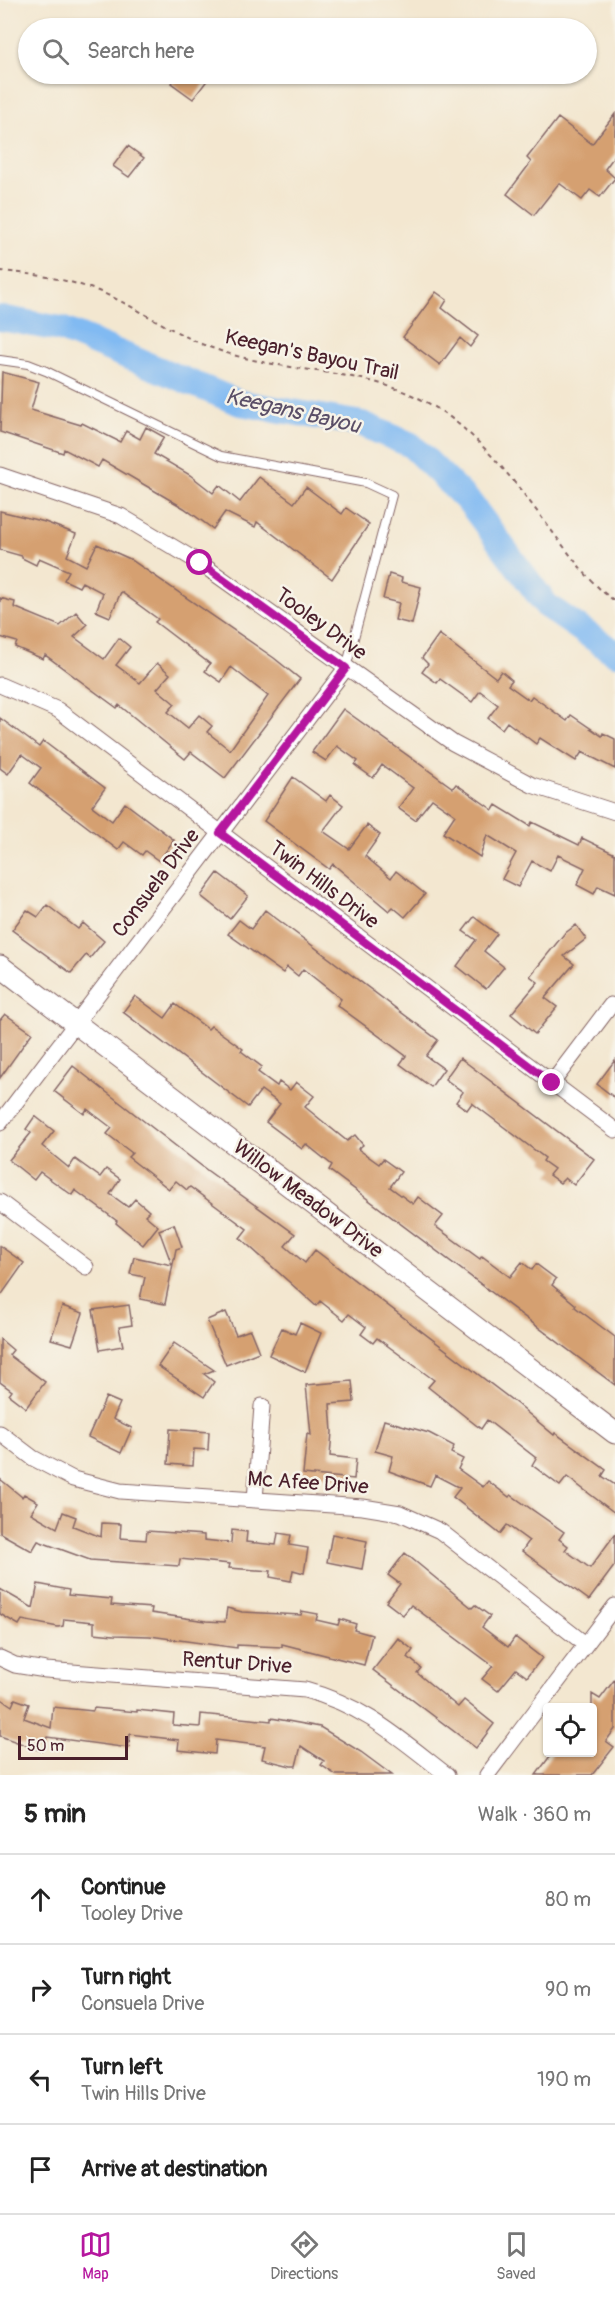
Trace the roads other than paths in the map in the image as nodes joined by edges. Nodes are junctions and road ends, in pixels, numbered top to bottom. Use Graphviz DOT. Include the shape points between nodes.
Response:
graph roads {
  1 [pos="0,360"];
  2 [pos="0,475"];
  3 [pos="346,668"];
  4 [pos="0,684"];
  5 [pos="615,812"];
  6 [pos="220,833"];
  7 [pos="0,966"];
  8 [pos="611,1005"];
  9 [pos="76,1023"];
  10 [pos="552,1083"];
  11 [pos="0,1123"];
  12 [pos="615,1130"];
  13 [pos="0,1202"];
  14 [pos="86,1267"];
  15 [pos="262,1406"];
  16 [pos="615,1432"];
  17 [pos="0,1433"];
  18 [pos="255,1500"];
  19 [pos="615,1606"];
  20 [pos="585,1644"];
  21 [pos="0,1658"];
  22 [pos="447,1775"];
  23 [pos="487,1775"];
  1 -- 3 [label="lane" via="46,371 221,456 366,483 392,495"];
  2 -- 3 [label="street, Tooley Drive" via="121,516 200,563"];
  3 -- 5 [label="street, Tooley Drive" via="453,743 532,784"];
  3 -- 6 [label="street, Consuela Drive"];
  4 -- 6 [label="street, Twin Hills Drive" via="58,710"];
  6 -- 9 [label="street, Consuela Drive"];
  6 -- 10 [label="street, Twin Hills Drive"];
  7 -- 9 [label="street, Willow Meadow Drive"];
  8 -- 10 [label="street"];
  9 -- 11 [label="street, Consuela Drive"];
  9 -- 16 [label="street, Willow Meadow Drive"];
  10 -- 12 [label="street, Twin Hills Drive"];
  13 -- 14 [label="street"];
  15 -- 18 [label="street"];
  17 -- 18 [label="street, Mc Afee Drive" via="33,1458 73,1479 111,1489"];
  18 -- 20 [label="street, Mc Afee Drive" via="363,1506 400,1513 440,1532"];
  19 -- 20 [label="street"];
  20 -- 23 [label="street"];
  21 -- 22 [label="street, Rentur Drive" via="46,1670 305,1689 336,1698 371,1716"];
}
